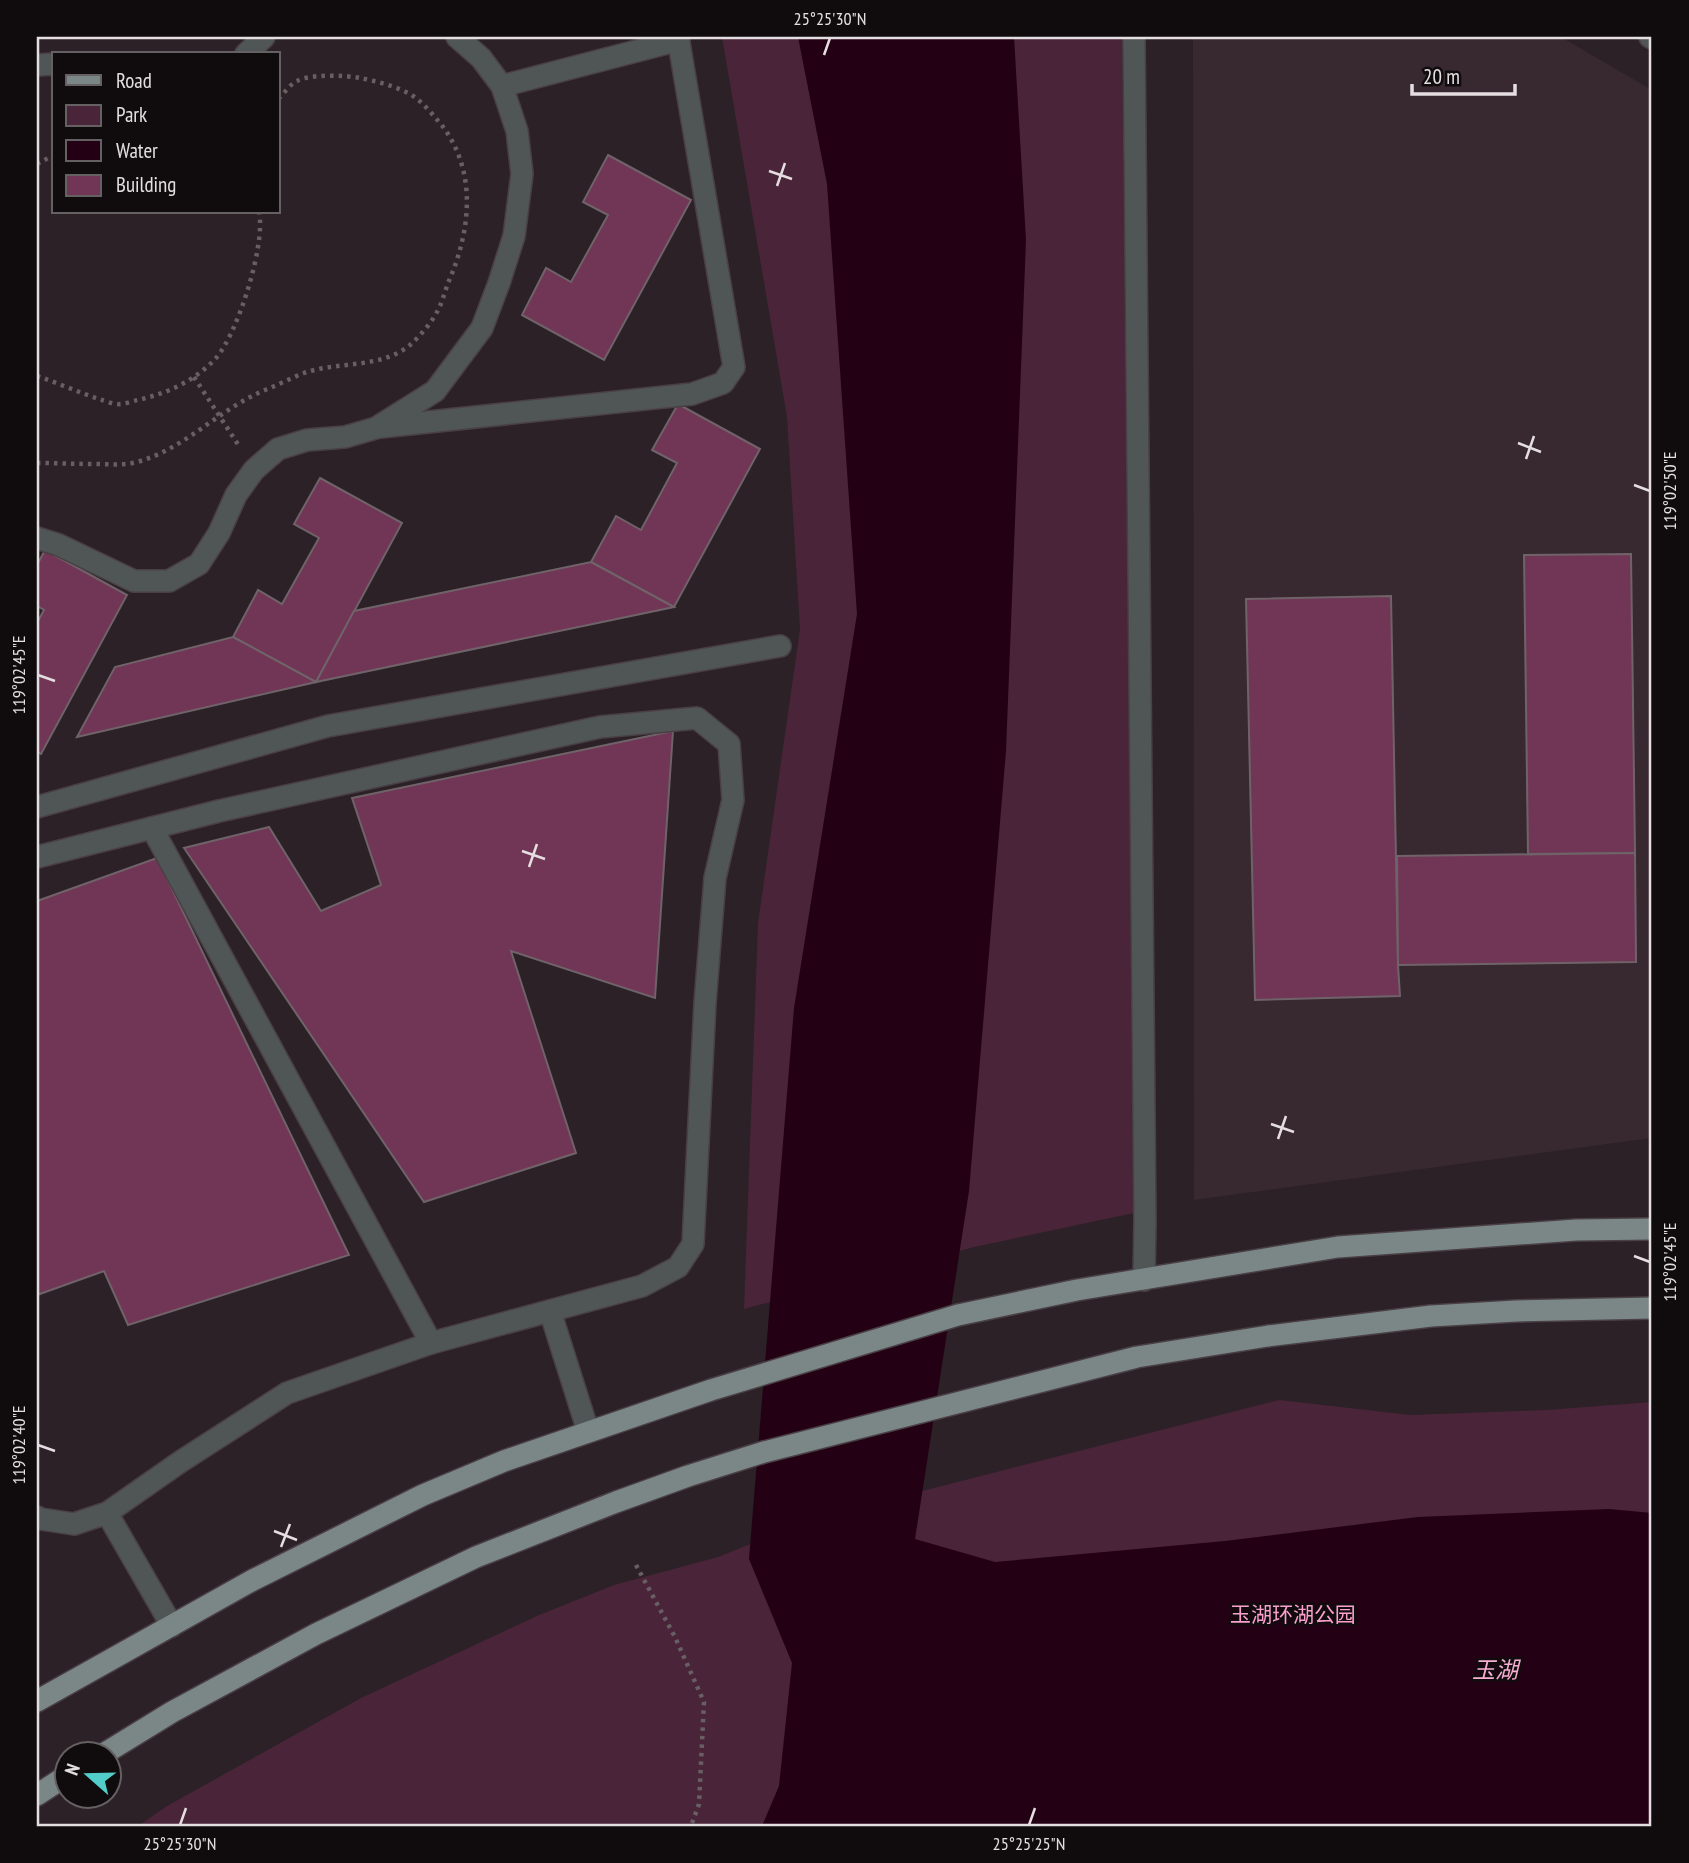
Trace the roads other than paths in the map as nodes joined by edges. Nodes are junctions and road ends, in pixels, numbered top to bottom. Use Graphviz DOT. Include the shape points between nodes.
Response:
graph roads {
  1 [pos="264,37"];
  2 [pos="457,37"];
  3 [pos="1134,37"];
  4 [pos="679,38"];
  5 [pos="248,52"];
  6 [pos="502,86"];
  7 [pos="376,428"];
  8 [pos="37,538"];
  9 [pos="780,646"];
  10 [pos="37,807"];
  11 [pos="152,828"];
  12 [pos="37,857"];
  13 [pos="1652,1229"];
  14 [pos="1144,1280"];
  15 [pos="1652,1308"];
  16 [pos="550,1311"];
  17 [pos="431,1343"];
  18 [pos="588,1431"];
  19 [pos="107,1513"];
  20 [pos="37,1517"];
  21 [pos="172,1626"];
  22 [pos="37,1701"];
  23 [pos="122,1743"];
  24 [pos="52,1785"];
  25 [pos="37,1795"];
  1 -- 5 [label="street"];
  2 -- 6 [label="street"];
  3 -- 14 [label="street"];
  4 -- 6 [label="street"];
  4 -- 7 [label="street" via="734,367 723,383 692,394"];
  6 -- 7 [label="street" via="517,131 522,174 514,236 499,283 482,328 435,391"];
  7 -- 8 [label="street" via="278,449 254,470 236,495 199,564 169,581 134,581"];
  9 -- 10 [label="street" via="328,726"];
  11 -- 12 [label="street"];
  11 -- 16 [label="street" via="600,727 697,718 729,744 733,800 715,878 692,1244 678,1267 642,1286"];
  11 -- 17 [label="street"];
  13 -- 14 [label="main road" via="1338,1247"];
  14 -- 18 [label="main road" via="958,1315"];
  15 -- 23 [label="main road" via="1431,1316 1137,1357 764,1452 616,1502 476,1557 316,1634"];
  16 -- 17 [label="street"];
  16 -- 18 [label="street"];
  17 -- 19 [label="street" via="287,1393"];
  18 -- 21 [label="main road" via="424,1495"];
  19 -- 20 [label="street" via="74,1524"];
  19 -- 21 [label="street"];
  21 -- 22 [label="main road"];
  24 -- 25 [label="main road"];
}
